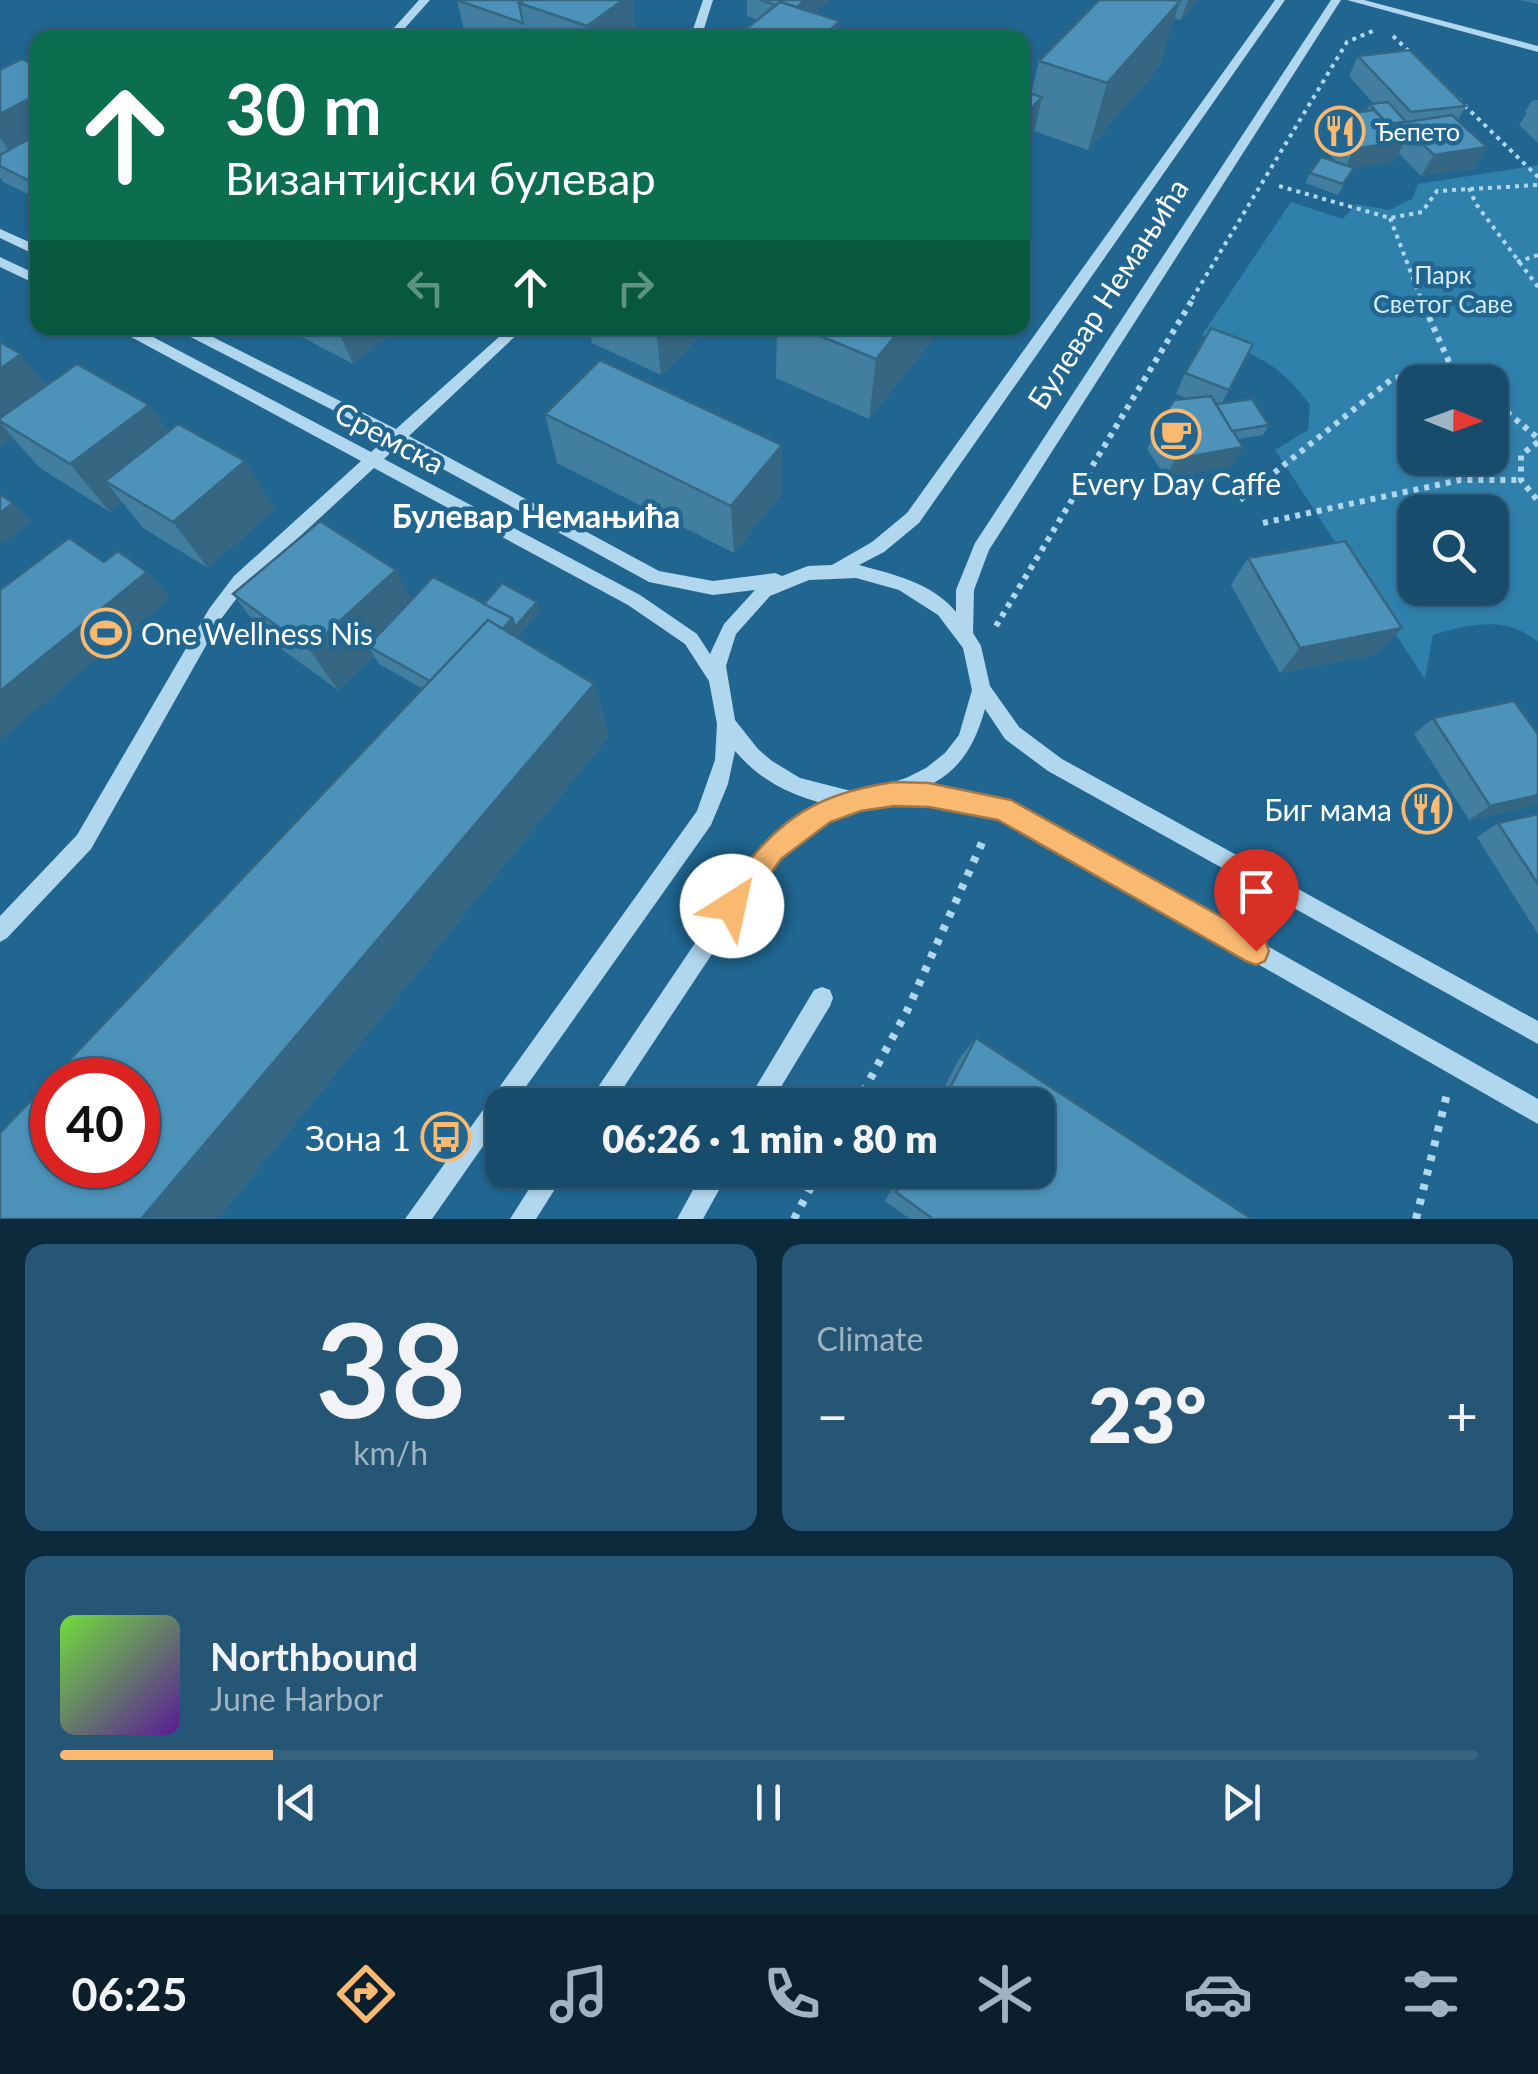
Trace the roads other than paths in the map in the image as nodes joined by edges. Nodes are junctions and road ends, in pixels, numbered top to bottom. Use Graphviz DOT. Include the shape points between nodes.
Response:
graph roads {
  1 [pos="425,0"];
  2 [pos="708,0"];
  3 [pos="1280,0"];
  4 [pos="1336,0"];
  5 [pos="1352,0"];
  6 [pos="1387,0"];
  7 [pos="397,30"];
  8 [pos="697,30"];
  9 [pos="1538,38"];
  10 [pos="1538,50"];
  11 [pos="0,232"];
  12 [pos="30,248"];
  13 [pos="0,262"];
  14 [pos="30,277"];
  15 [pos="138,335"];
  16 [pos="198,335"];
  17 [pos="509,335"];
  18 [pos="398,437"];
  19 [pos="373,459"];
  20 [pos="834,570"];
  21 [pos="800,575"];
  22 [pos="964,634"];
  23 [pos="714,676"];
  24 [pos="980,687"];
  25 [pos="726,723"];
  26 [pos="894,794"];
  27 [pos="861,799"];
  28 [pos="0,931"];
  29 [pos="822,998"];
  30 [pos="1538,1033"];
  31 [pos="610,1088"];
  32 [pos="767,1088"];
  33 [pos="1538,1112"];
  34 [pos="543,1188"];
  35 [pos="707,1188"];
  36 [pos="417,1219"];
  37 [pos="522,1219"];
  38 [pos="689,1219"];
  1 -- 7 [label="street"];
  2 -- 8 [label="street"];
  3 -- 20 [label="street, Булевар Немањића" via="912,518 878,547"];
  4 -- 22 [label="street, Булевар Немањића" via="981,548 965,590"];
  5 -- 10 [label="street"];
  6 -- 9 [label="street"];
  11 -- 12 [label="street"];
  13 -- 14 [label="street"];
  15 -- 19 [label="street, Сремска"];
  16 -- 18 [label="street, Сремска"];
  17 -- 18 [label="street"];
  18 -- 19 [label="street"];
  18 -- 21 [label="street, Сремска" via="656,576 713,588"];
  19 -- 23 [label="street, Сремска" via="634,600 691,640"];
  19 -- 28 [label="street" via="240,581 84,842"];
  20 -- 21 [label="street, Булевар Немањића"];
  20 -- 22 [label="street, Булевар Немањића" via="865,571 908,585 946,610"];
  21 -- 23 [label="street, Булевар Немањића" via="747,606 729,630"];
  22 -- 24 [label="street, Булевар Немањића"];
  23 -- 25 [label="street, Булевар Немањића"];
  24 -- 26 [label="street, Булевар Немањића" via="977,714 948,763"];
  24 -- 30 [label="street" via="1012,733 1055,765"];
  25 -- 27 [label="street, Булевар Немањића" via="747,754 778,780 818,795"];
  25 -- 36 [label="street, Булевар Немањића" via="725,763 692,838"];
  26 -- 27 [label="street, Булевар Немањића"];
  26 -- 33 [label="street" via="966,801 1023,819"];
  27 -- 31 [label="street, Булевар Немањића" via="822,813 771,850"];
  29 -- 32 [label="street"];
  34 -- 37 [label="street"];
  35 -- 38 [label="street"];
}
